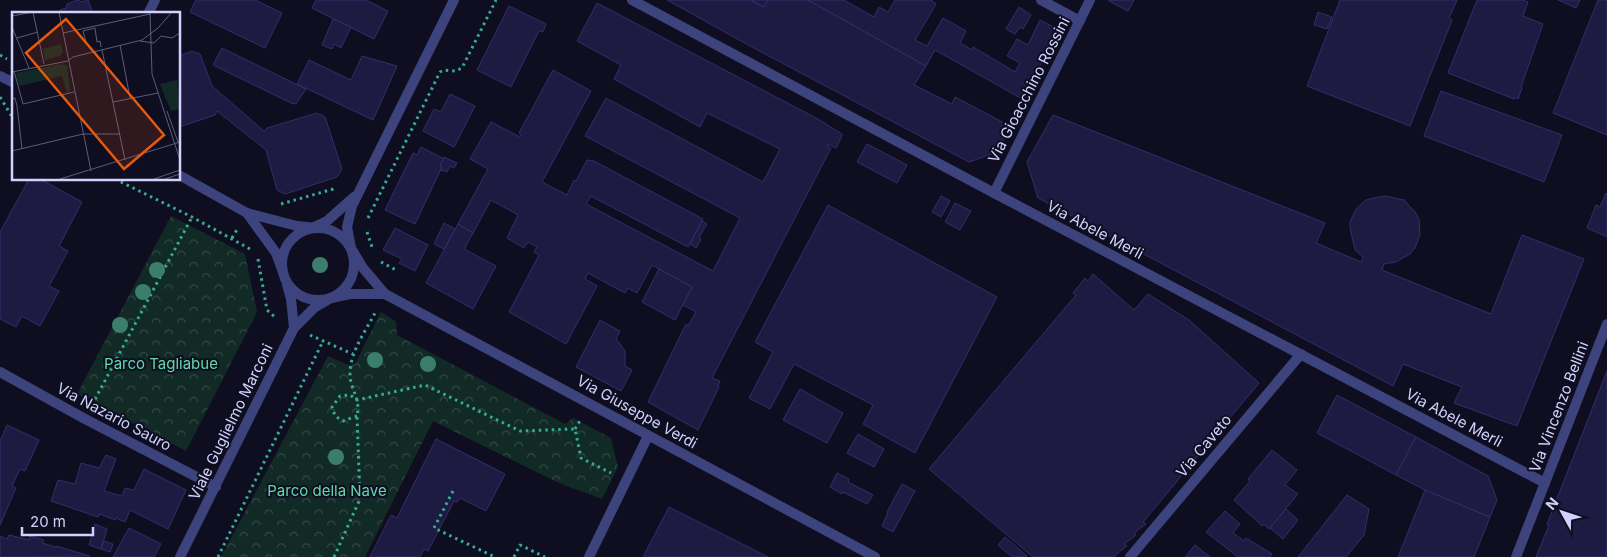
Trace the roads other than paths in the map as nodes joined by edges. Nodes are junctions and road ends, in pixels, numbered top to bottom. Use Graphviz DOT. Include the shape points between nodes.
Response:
graph roads {
  1 [pos="155,0"];
  2 [pos="454,0"];
  3 [pos="632,0"];
  4 [pos="1041,0"];
  5 [pos="1090,0"];
  6 [pos="149,12"];
  7 [pos="1080,21"];
  8 [pos="0,76"];
  9 [pos="12,82"];
  10 [pos="180,176"];
  11 [pos="358,193"];
  12 [pos="994,193"];
  13 [pos="247,213"];
  14 [pos="312,228"];
  15 [pos="350,248"];
  16 [pos="283,275"];
  17 [pos="385,294"];
  18 [pos="331,298"];
  19 [pos="1607,324"];
  20 [pos="294,328"];
  21 [pos="1300,354"];
  22 [pos="0,372"];
  23 [pos="648,436"];
  24 [pos="1545,483"];
  25 [pos="216,486"];
  26 [pos="180,557"];
  27 [pos="588,557"];
  28 [pos="875,557"];
  29 [pos="1130,557"];
  30 [pos="1516,557"];
  1 -- 6 [label="street"];
  2 -- 11 [label="street"];
  3 -- 12 [label="street, Via Abele Merli"];
  4 -- 7 [label="street"];
  5 -- 7 [label="street, Via Gioacchino Rossini"];
  7 -- 12 [label="street, Via Gioacchino Rossini"];
  8 -- 9 [label="street"];
  10 -- 13 [label="street"];
  11 -- 14 [label="street" via="327,221"];
  11 -- 15 [label="street" via="347,227"];
  12 -- 21 [label="street, Via Abele Merli"];
  13 -- 14 [label="street"];
  13 -- 16 [label="street" via="276,253"];
  14 -- 15 [label="street" via="334,232"];
  14 -- 16 [label="street" via="296,235 287,245 282,258"];
  15 -- 17 [label="street, Via Giuseppe Verdi"];
  15 -- 18 [label="street" via="354,265 351,279 341,292"];
  16 -- 18 [label="street" via="294,291 306,298"];
  16 -- 20 [label="street" via="291,299"];
  17 -- 18 [label="street, Via Giuseppe Verdi" via="350,294"];
  17 -- 23 [label="street, Via Giuseppe Verdi"];
  18 -- 20 [label="street, Viale Guglielmo Marconi" via="314,308"];
  19 -- 24 [label="street, Via Vincenzo Bellini"];
  20 -- 25 [label="street, Viale Guglielmo Marconi"];
  21 -- 24 [label="street, Via Abele Merli"];
  21 -- 29 [label="street, Via Caveto"];
  22 -- 25 [label="street, Via Nazario Sauro"];
  23 -- 27 [label="street"];
  23 -- 28 [label="street, Via Giuseppe Verdi"];
  24 -- 30 [label="street, Via Vincenzo Bellini"];
  25 -- 26 [label="street, Viale Guglielmo Marconi"];
}
